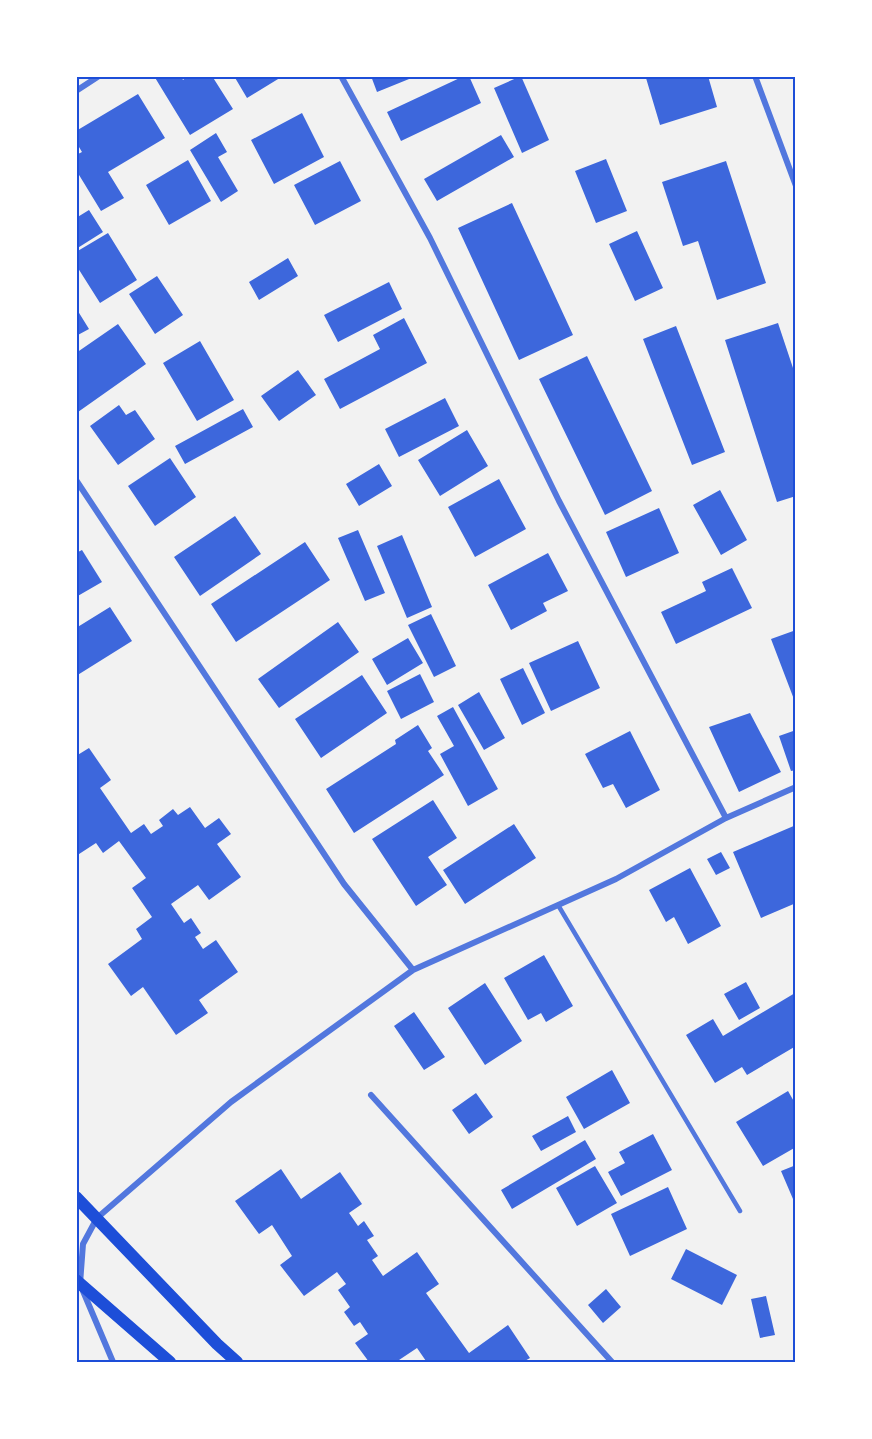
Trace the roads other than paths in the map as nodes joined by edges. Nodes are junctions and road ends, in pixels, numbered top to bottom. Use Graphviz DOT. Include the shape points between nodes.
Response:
graph roads {
  1 [pos="99,76"];
  2 [pos="341,76"];
  3 [pos="755,76"];
  4 [pos="76,91"];
  5 [pos="795,186"];
  6 [pos="76,480"];
  7 [pos="795,787"];
  8 [pos="726,818"];
  9 [pos="558,905"];
  10 [pos="413,970"];
  11 [pos="371,1095"];
  12 [pos="76,1197"];
  13 [pos="740,1211"];
  14 [pos="97,1218"];
  15 [pos="78,1282"];
  16 [pos="113,1362"];
  17 [pos="170,1362"];
  18 [pos="237,1362"];
  19 [pos="612,1362"];
  1 -- 4 [label="street"];
  2 -- 8 [label="street" via="430,238 559,501"];
  3 -- 5 [label="street"];
  6 -- 10 [label="street" via="344,884"];
  7 -- 8 [label="street"];
  8 -- 9 [label="street" via="616,879"];
  9 -- 10 [label="street"];
  9 -- 13 [label="lane"];
  10 -- 14 [label="street" via="231,1102"];
  11 -- 19 [label="street"];
  12 -- 14 [label="main road"];
  14 -- 15 [label="street" via="83,1244"];
  14 -- 18 [label="main road"];
  15 -- 16 [label="street"];
  15 -- 17 [label="main road"];
}
